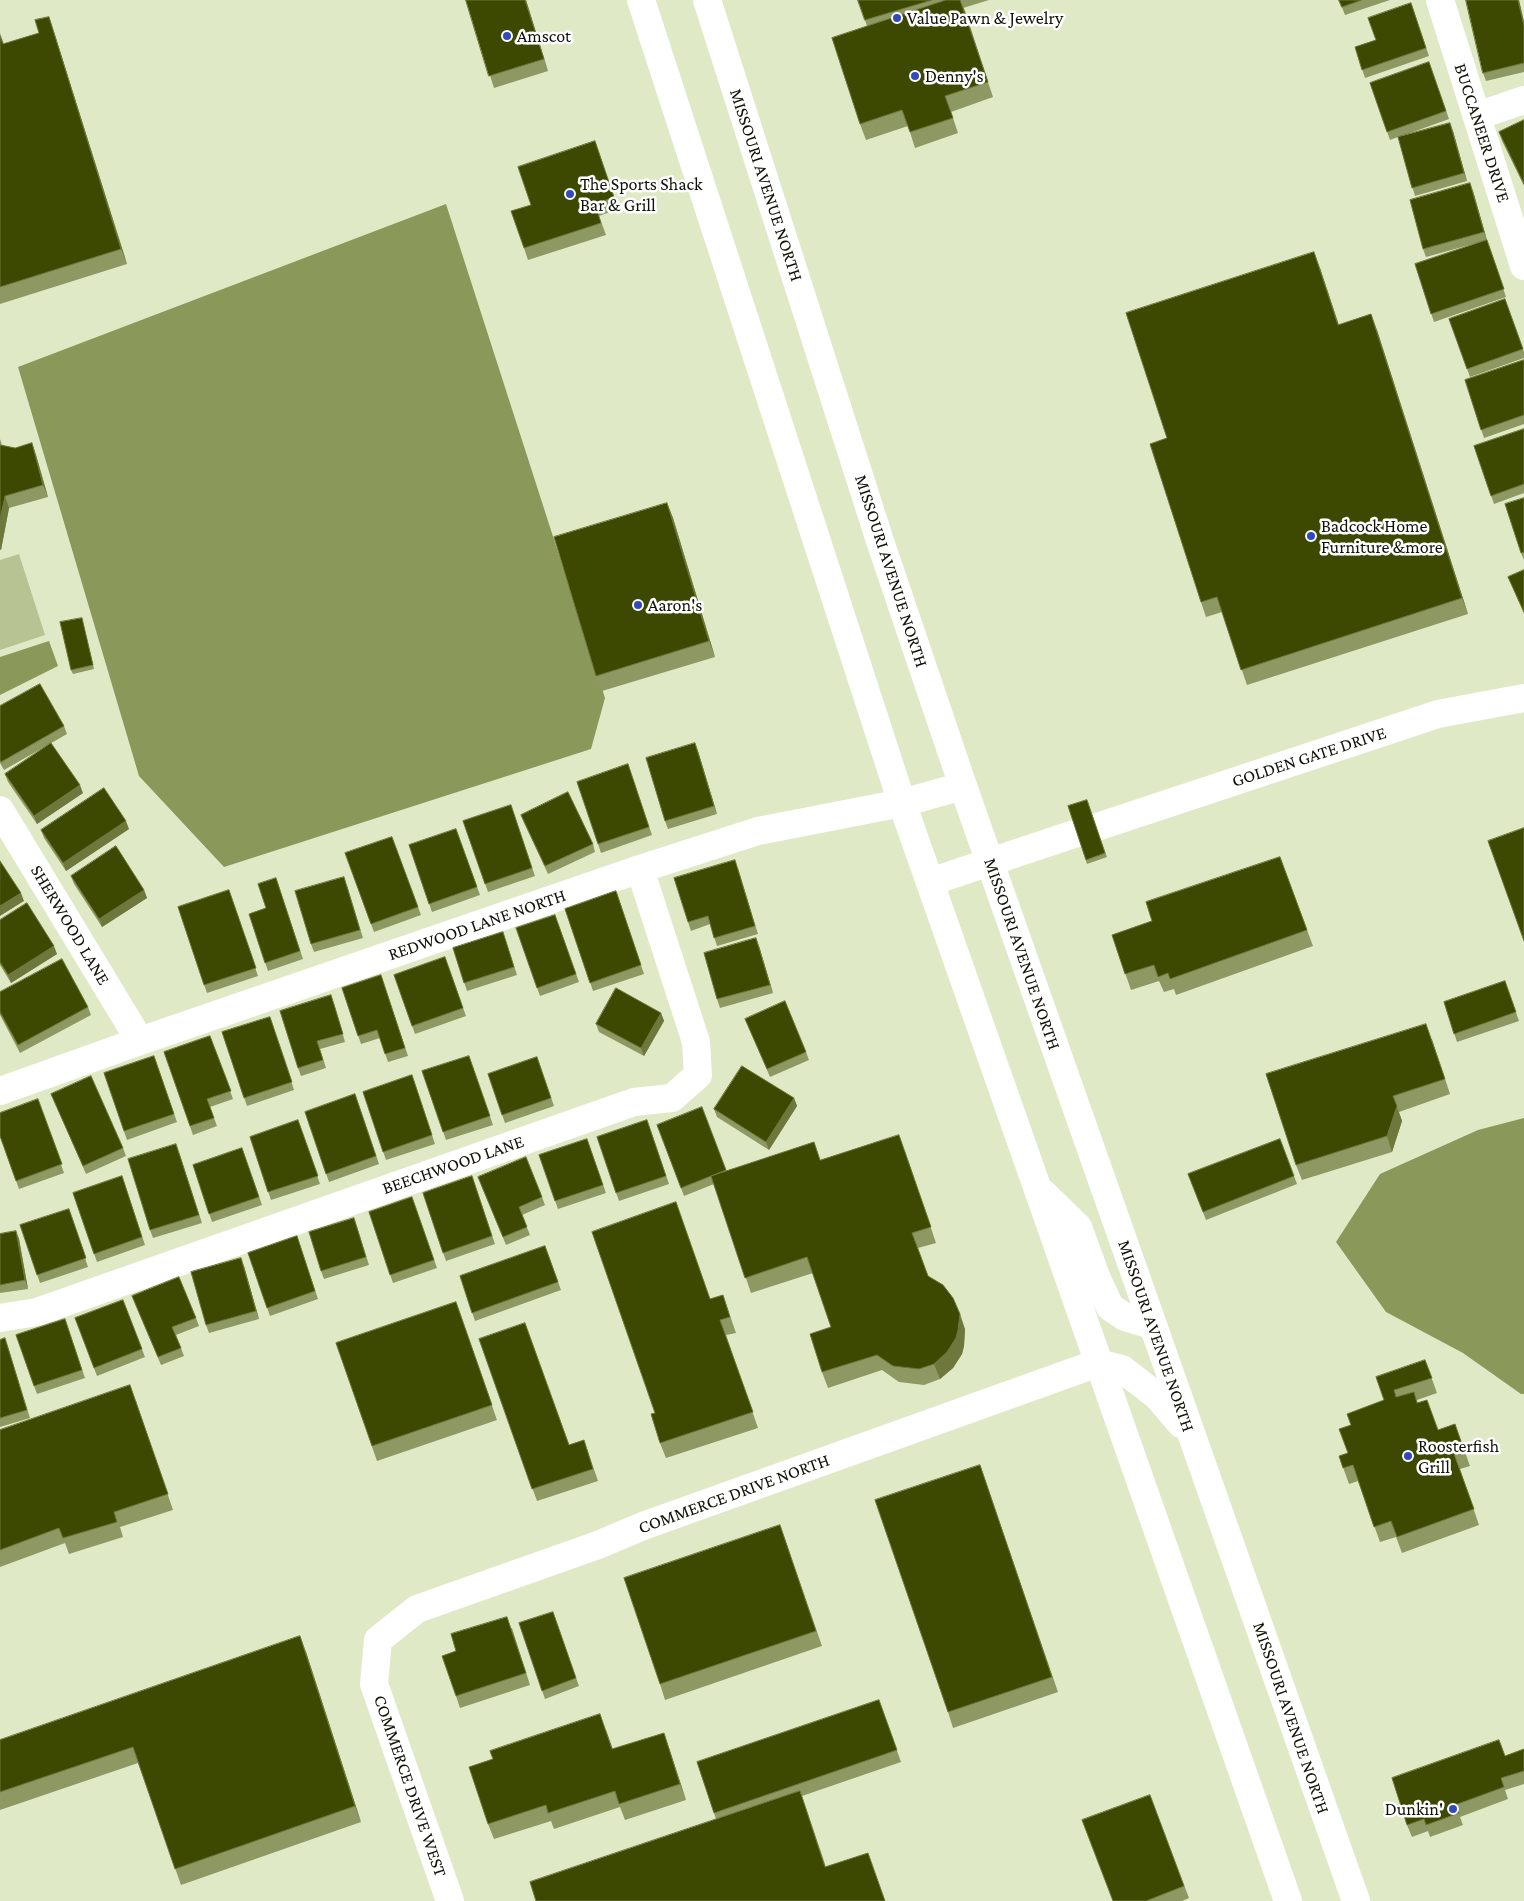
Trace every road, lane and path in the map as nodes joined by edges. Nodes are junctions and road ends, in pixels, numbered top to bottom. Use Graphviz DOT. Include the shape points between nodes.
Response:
graph roads {
  1 [pos="641,0"];
  2 [pos="707,0"];
  3 [pos="1440,0"];
  4 [pos="1524,100"];
  5 [pos="1477,116"];
  6 [pos="1524,266"];
  7 [pos="1524,698"];
  8 [pos="963,786"];
  9 [pos="902,803"];
  10 [pos="0,810"];
  11 [pos="990,862"];
  12 [pos="640,869"];
  13 [pos="930,882"];
  14 [pos="140,1041"];
  15 [pos="0,1091"];
  16 [pos="1039,1188"];
  17 [pos="0,1318"];
  18 [pos="1152,1325"];
  19 [pos="1098,1363"];
  20 [pos="1191,1434"];
  21 [pos="378,1640"];
  22 [pos="450,1901"];
  23 [pos="1288,1901"];
  24 [pos="1356,1901"];
  1 -- 9 [label="main road"];
  2 -- 8 [label="main road, MISSOURI AVENUE NORTH" via="880,541"];
  3 -- 5 [label="main road, BUCCANEER DRIVE"];
  4 -- 5 [label="main road"];
  5 -- 6 [label="main road, BUCCANEER DRIVE"];
  7 -- 11 [label="main road, GOLDEN GATE DRIVE" via="1438,714"];
  8 -- 9 [label="main road, REDWOOD LANE NORTH"];
  8 -- 11 [label="main road, MISSOURI AVENUE NORTH"];
  9 -- 12 [label="main road, REDWOOD LANE NORTH" via="758,831"];
  9 -- 13 [label="main road"];
  10 -- 14 [label="main road, SHERWOOD LANE"];
  11 -- 13 [label="main road, GOLDEN GATE DRIVE"];
  11 -- 18 [label="main road, MISSOURI AVENUE NORTH"];
  12 -- 14 [label="main road, REDWOOD LANE NORTH"];
  12 -- 17 [label="main road, BEECHWOOD LANE" via="696,1042 698,1075 672,1098 634,1102 37,1312"];
  13 -- 16 [label="main road"];
  14 -- 15 [label="main road, REDWOOD LANE NORTH"];
  16 -- 18 [label="main road" via="1078,1227 1110,1307 1125,1317"];
  16 -- 19 [label="main road"];
  18 -- 20 [label="main road, MISSOURI AVENUE NORTH"];
  19 -- 20 [label="main road" via="1122,1369 1156,1396"];
  19 -- 21 [label="main road, COMMERCE DRIVE NORTH" via="417,1609"];
  19 -- 23 [label="main road"];
  20 -- 24 [label="main road, MISSOURI AVENUE NORTH"];
  21 -- 22 [label="main road, COMMERCE DRIVE WEST" via="374,1684"];
}
